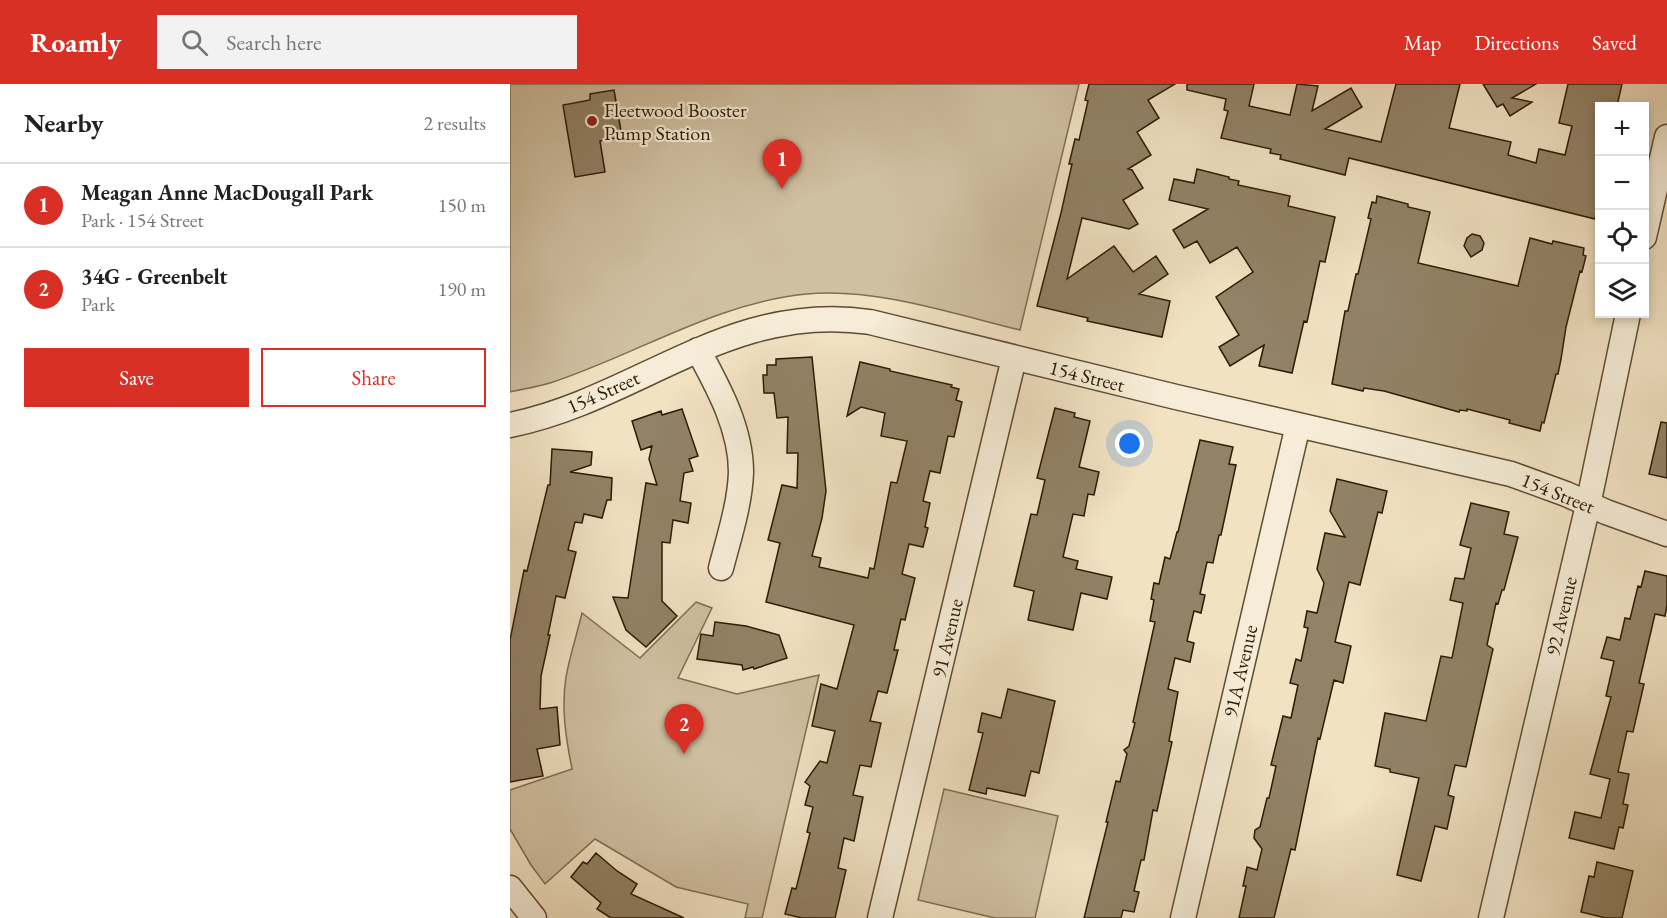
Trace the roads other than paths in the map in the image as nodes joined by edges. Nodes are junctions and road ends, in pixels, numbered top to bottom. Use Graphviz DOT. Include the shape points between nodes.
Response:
graph roads {
  1 [pos="1667,137"];
  2 [pos="1649,215"];
  3 [pos="1627,318"];
  4 [pos="698,350"];
  5 [pos="1014,358"];
  6 [pos="510,425"];
  7 [pos="1298,425"];
  8 [pos="1588,505"];
  9 [pos="1667,534"];
  10 [pos="721,568"];
  11 [pos="510,888"];
  12 [pos="534,918"];
  13 [pos="880,918"];
  14 [pos="1183,918"];
  15 [pos="1491,918"];
  1 -- 2 [label="street"];
  3 -- 8 [label="street, 92 Avenue"];
  4 -- 5 [label="street, 154 Street" via="767,325 831,319 870,322"];
  4 -- 6 [label="street, 154 Street" via="558,412"];
  4 -- 10 [label="street" via="716,384 739,449 740,484"];
  5 -- 7 [label="street, 154 Street"];
  5 -- 13 [label="street, 91 Avenue"];
  7 -- 8 [label="street, 154 Street" via="1511,474"];
  7 -- 14 [label="street, 91A Avenue"];
  8 -- 9 [label="street, 154 Street"];
  8 -- 15 [label="street, 92 Avenue"];
  11 -- 12 [label="street"];
}
